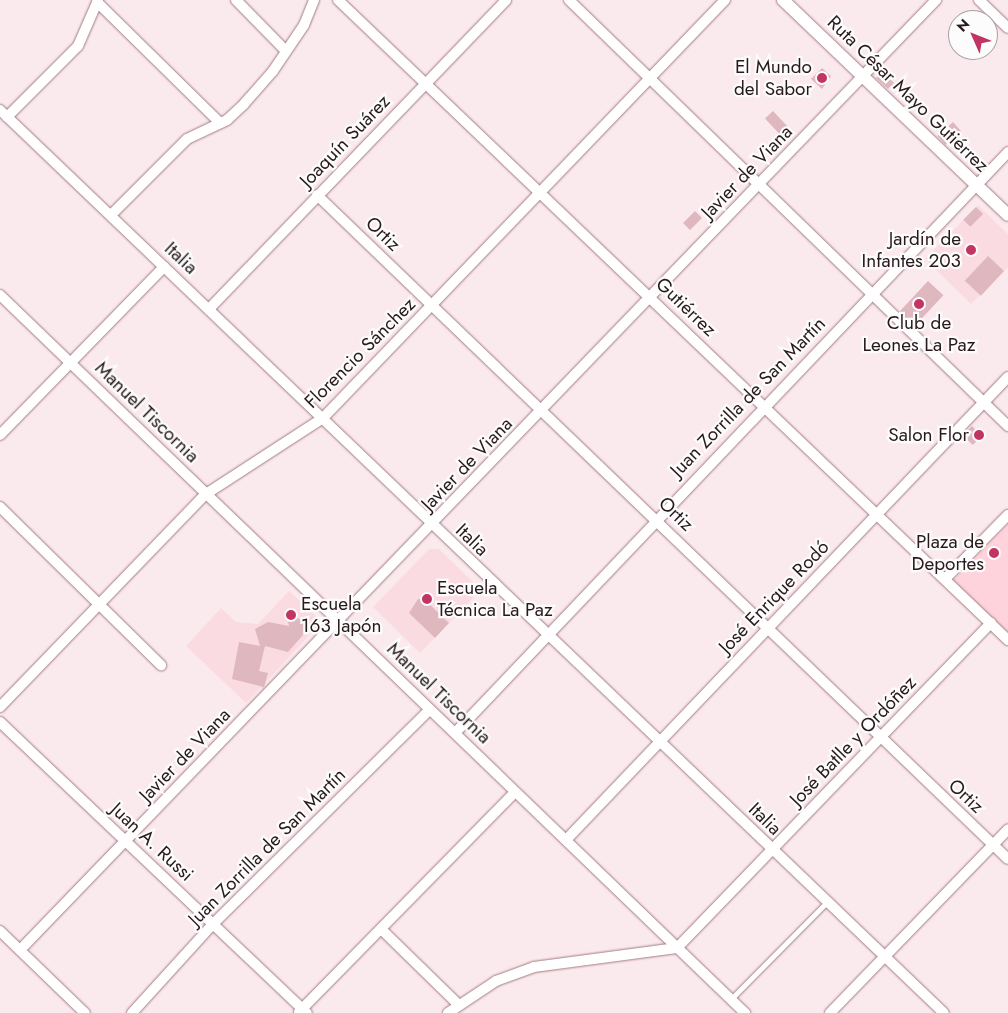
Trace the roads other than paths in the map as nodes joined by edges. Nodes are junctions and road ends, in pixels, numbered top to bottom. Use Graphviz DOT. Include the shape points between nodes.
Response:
graph roads {
  1 [pos="236,0"];
  2 [pos="314,0"];
  3 [pos="338,0"];
  4 [pos="506,0"];
  5 [pos="570,0"];
  6 [pos="725,0"];
  7 [pos="783,0"];
  8 [pos="936,0"];
  9 [pos="979,0"];
  10 [pos="98,1"];
  11 [pos="1008,28"];
  12 [pos="286,51"];
  13 [pos="862,76"];
  14 [pos="651,77"];
  15 [pos="426,83"];
  16 [pos="4,114"];
  17 [pos="220,124"];
  18 [pos="1008,152"];
  19 [pos="761,183"];
  20 [pos="976,185"];
  21 [pos="540,192"];
  22 [pos="317,195"];
  23 [pos="111,215"];
  24 [pos="1008,215"];
  25 [pos="164,267"];
  26 [pos="872,293"];
  27 [pos="0,295"];
  28 [pos="651,297"];
  29 [pos="432,304"];
  30 [pos="210,308"];
  31 [pos="70,362"];
  32 [pos="1008,377"];
  33 [pos="984,403"];
  34 [pos="764,406"];
  35 [pos="542,410"];
  36 [pos="323,418"];
  37 [pos="1008,426"];
  38 [pos="0,435"];
  39 [pos="206,494"];
  40 [pos="0,507"];
  41 [pos="877,514"];
  42 [pos="1008,515"];
  43 [pos="656,519"];
  44 [pos="433,525"];
  45 [pos="945,579"];
  46 [pos="98,602"];
  47 [pos="339,622"];
  48 [pos="991,623"];
  49 [pos="767,629"];
  50 [pos="546,636"];
  51 [pos="1008,640"];
  52 [pos="161,665"];
  53 [pos="0,707"];
  54 [pos="430,709"];
  55 [pos="0,722"];
  56 [pos="455,733"];
  57 [pos="879,739"];
  58 [pos="660,742"];
  59 [pos="515,792"];
  60 [pos="1008,829"];
  61 [pos="566,840"];
  62 [pos="126,841"];
  63 [pos="993,845"];
  64 [pos="772,849"];
  65 [pos="1008,859"];
  66 [pos="827,902"];
  67 [pos="213,924"];
  68 [pos="381,929"];
  69 [pos="0,931"];
  70 [pos="678,948"];
  71 [pos="20,950"];
  72 [pos="883,956"];
  73 [pos="731,999"];
  74 [pos="459,1005"];
  75 [pos="302,1012"];
  76 [pos="85,1013"];
  77 [pos="132,1013"];
  78 [pos="448,1013"];
  79 [pos="745,1013"];
  80 [pos="830,1013"];
  81 [pos="944,1013"];
  1 -- 12 [label="street"];
  2 -- 12 [label="street"];
  3 -- 15 [label="street, Gutiérrez"];
  4 -- 15 [label="street, Joaquín Suárez"];
  5 -- 14 [label="street"];
  6 -- 14 [label="street, Florencio Sánchez"];
  7 -- 13 [label="street, Ruta César Mayo Gutiérrez"];
  8 -- 13 [label="street, Javier de Viana"];
  9 -- 11 [label="street"];
  10 -- 16 [label="street" via="78,46"];
  10 -- 17 [label="street"];
  12 -- 17 [label="street" via="244,104"];
  13 -- 19 [label="street, Javier de Viana"];
  13 -- 20 [label="street, Ruta César Mayo Gutiérrez"];
  14 -- 19 [label="street"];
  14 -- 21 [label="street, Florencio Sánchez"];
  15 -- 21 [label="street, Gutiérrez"];
  15 -- 22 [label="street, Joaquín Suárez"];
  16 -- 23 [label="street, Italia"];
  17 -- 23 [label="street" via="187,139"];
  18 -- 20 [label="street, Juan Zorrilla de San Martín"];
  19 -- 26 [label="street"];
  19 -- 28 [label="street, Javier de Viana"];
  20 -- 24 [label="street, Ruta César Mayo Gutiérrez"];
  20 -- 26 [label="street, Juan Zorrilla de San Martín"];
  21 -- 28 [label="street, Gutiérrez"];
  21 -- 29 [label="street, Florencio Sánchez"];
  22 -- 29 [label="street, Ortiz"];
  22 -- 30 [label="street, Joaquín Suárez"];
  23 -- 25 [label="street, Italia"];
  25 -- 30 [label="street, Italia"];
  25 -- 31 [label="street"];
  26 -- 33 [label="street"];
  26 -- 34 [label="street, Juan Zorrilla de San Martín"];
  27 -- 31 [label="street, Manuel Tiscornia"];
  28 -- 34 [label="street, Gutiérrez"];
  28 -- 35 [label="street, Javier de Viana"];
  29 -- 35 [label="street, Ortiz"];
  29 -- 36 [label="street, Florencio Sánchez"];
  30 -- 36 [label="street, Italia"];
  31 -- 38 [label="street"];
  31 -- 39 [label="street, Manuel Tiscornia"];
  32 -- 33 [label="street, José Enrique Rodó"];
  33 -- 37 [label="street"];
  33 -- 41 [label="street, José Enrique Rodó"];
  34 -- 41 [label="street, Gutiérrez"];
  34 -- 43 [label="street, Juan Zorrilla de San Martín"];
  35 -- 43 [label="street, Ortiz"];
  35 -- 44 [label="street, Javier de Viana"];
  36 -- 39 [label="street, Florencio Sánchez"];
  36 -- 44 [label="street, Italia"];
  39 -- 46 [label="street, Florencio Sánchez"];
  39 -- 47 [label="street, Manuel Tiscornia"];
  40 -- 46 [label="street"];
  41 -- 45 [label="street, Gutiérrez"];
  41 -- 49 [label="street, José Enrique Rodó"];
  42 -- 45 [label="street"];
  43 -- 49 [label="street, Ortiz"];
  43 -- 50 [label="street, Juan Zorrilla de San Martín"];
  44 -- 47 [label="street, Javier de Viana"];
  44 -- 50 [label="street, Italia"];
  45 -- 48 [label="street, Gutiérrez"];
  46 -- 52 [label="street"];
  46 -- 53 [label="street, Florencio Sánchez"];
  47 -- 54 [label="street, Manuel Tiscornia"];
  47 -- 62 [label="street, Javier de Viana"];
  48 -- 51 [label="street, Gutiérrez"];
  48 -- 57 [label="street, José Batlle y Ordóñez"];
  49 -- 57 [label="street, Ortiz"];
  49 -- 58 [label="street, José Enrique Rodó"];
  50 -- 56 [label="street, Juan Zorrilla de San Martín"];
  50 -- 58 [label="street, Italia"];
  54 -- 56 [label="street, Manuel Tiscornia"];
  54 -- 67 [label="street, Juan Zorrilla de San Martín"];
  55 -- 62 [label="street, Juan A. Russi"];
  56 -- 59 [label="street, Manuel Tiscornia"];
  57 -- 63 [label="street, Ortiz"];
  57 -- 64 [label="street, José Batlle y Ordóñez"];
  58 -- 61 [label="street, José Enrique Rodó"];
  58 -- 64 [label="street, Italia"];
  59 -- 61 [label="street, Manuel Tiscornia"];
  59 -- 68 [label="street"];
  60 -- 63 [label="street"];
  61 -- 70 [label="street, Manuel Tiscornia"];
  62 -- 67 [label="street, Juan A. Russi"];
  62 -- 71 [label="street, Javier de Viana"];
  63 -- 65 [label="street, Ortiz"];
  63 -- 72 [label="street"];
  64 -- 66 [label="street, Italia"];
  64 -- 70 [label="street, José Batlle y Ordóñez"];
  66 -- 72 [label="street, Italia"];
  66 -- 73 [label="lane"];
  67 -- 75 [label="street, Juan A. Russi"];
  67 -- 77 [label="street, Juan Zorrilla de San Martín"];
  68 -- 74 [label="street"];
  68 -- 75 [label="street"];
  69 -- 71 [label="street"];
  70 -- 73 [label="street, Manuel Tiscornia"];
  70 -- 74 [label="street" via="534,967 496,981"];
  71 -- 76 [label="street"];
  72 -- 80 [label="street"];
  72 -- 81 [label="street, Italia"];
  73 -- 79 [label="street, Manuel Tiscornia"];
  74 -- 78 [label="street"];
}
